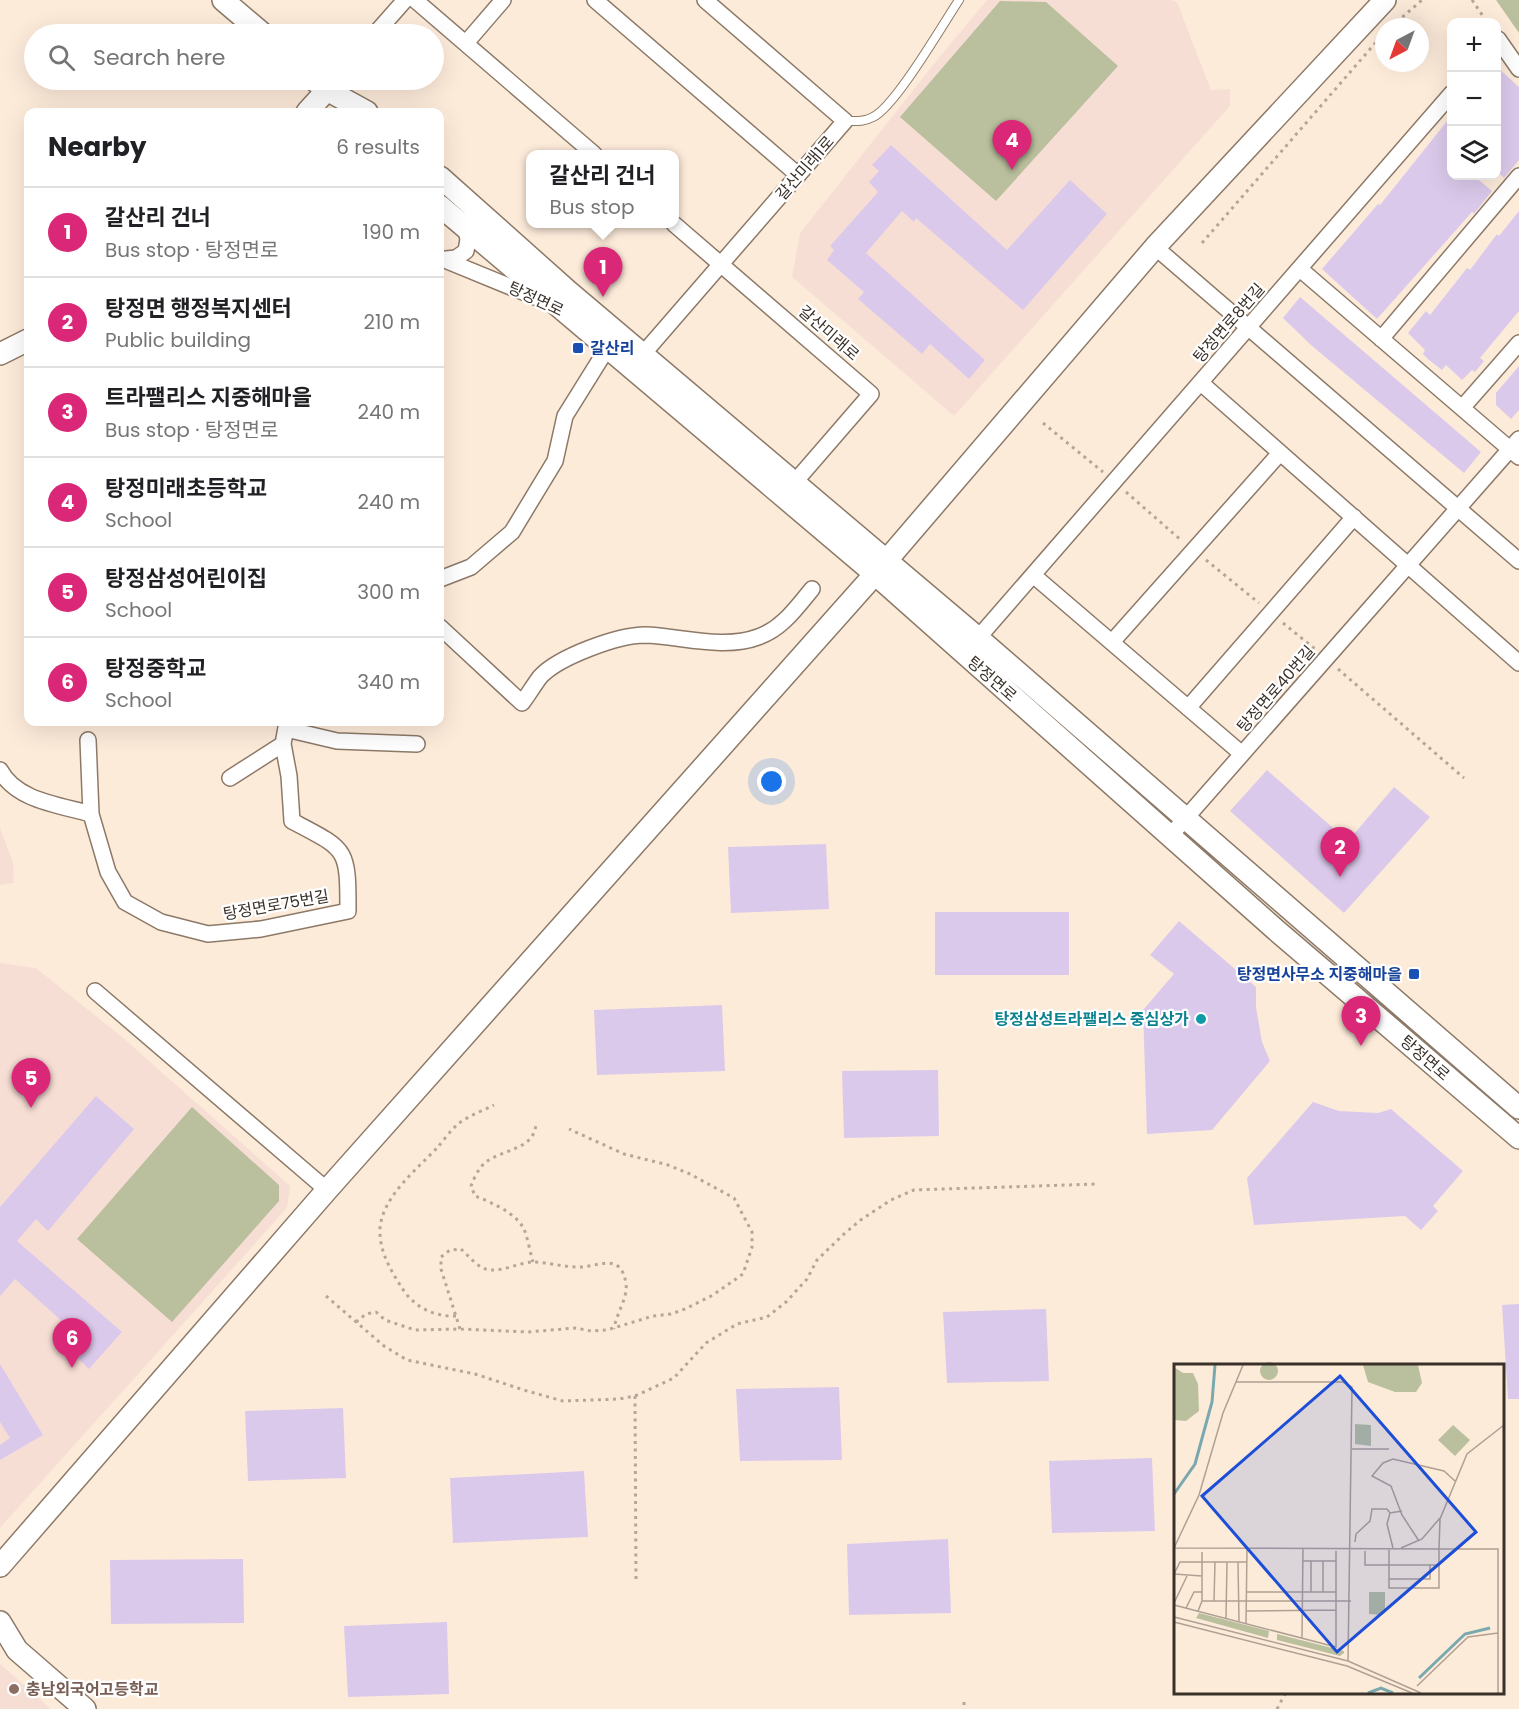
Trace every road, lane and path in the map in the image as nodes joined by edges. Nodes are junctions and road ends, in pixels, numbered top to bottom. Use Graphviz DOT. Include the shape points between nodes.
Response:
graph roads {
  1 [pos="223,0"];
  2 [pos="405,0"];
  3 [pos="415,0"];
  4 [pos="503,0"];
  5 [pos="595,0"];
  6 [pos="705,0"];
  7 [pos="959,0"];
  8 [pos="1385,0"];
  9 [pos="1422,0"];
  10 [pos="1472,0"];
  11 [pos="1401,18"];
  12 [pos="1484,18"];
  13 [pos="251,24"];
  14 [pos="384,24"];
  15 [pos="443,24"];
  16 [pos="444,24"];
  17 [pos="466,43"];
  18 [pos="1375,43"];
  19 [pos="1501,43"];
  20 [pos="1519,69"];
  21 [pos="321,90"];
  22 [pos="328,90"];
  23 [pos="336,90"];
  24 [pos="1447,99"];
  25 [pos="310,108"];
  26 [pos="335,108"];
  27 [pos="361,108"];
  28 [pos="845,121"];
  29 [pos="589,150"];
  30 [pos="798,175"];
  31 [pos="1519,176"];
  32 [pos="444,181"];
  33 [pos="444,209"];
  34 [pos="465,227"];
  35 [pos="679,228"];
  36 [pos="1202,243"];
  37 [pos="1155,247"];
  38 [pos="444,259"];
  39 [pos="444,259"];
  40 [pos="721,264"];
  41 [pos="1300,269"];
  42 [pos="568,302"];
  43 [pos="1249,328"];
  44 [pos="1381,339"];
  45 [pos="24,342"];
  46 [pos="1519,343"];
  47 [pos="608,347"];
  48 [pos="0,354"];
  49 [pos="643,354"];
  50 [pos="1201,383"];
  51 [pos="1462,408"];
  52 [pos="1043,423"];
  53 [pos="1516,448"];
  54 [pos="1280,453"];
  55 [pos="1114,482"];
  56 [pos="794,483"];
  57 [pos="1458,509"];
  58 [pos="1354,517"];
  59 [pos="1193,550"];
  60 [pos="1519,561"];
  61 [pos="1408,565"];
  62 [pos="881,568"];
  63 [pos="1033,575"];
  64 [pos="444,577"];
  65 [pos="812,589"];
  66 [pos="1271,612"];
  67 [pos="444,631"];
  68 [pos="978,638"];
  69 [pos="1112,642"];
  70 [pos="1326,659"];
  71 [pos="1519,663"];
  72 [pos="1188,708"];
  73 [pos="285,731"];
  74 [pos="88,740"];
  75 [pos="417,744"];
  76 [pos="1242,754"];
  77 [pos="0,770"];
  78 [pos="230,778"];
  79 [pos="1464,778"];
  80 [pos="91,814"];
  81 [pos="1185,819"];
  82 [pos="1170,836"];
  83 [pos="95,991"];
  84 [pos="494,1105"];
  85 [pos="1519,1107"];
  86 [pos="536,1124"];
  87 [pos="569,1129"];
  88 [pos="1519,1138"];
  89 [pos="1098,1184"];
  90 [pos="327,1190"];
  91 [pos="533,1262"];
  92 [pos="326,1296"];
  93 [pos="456,1316"];
  94 [pos="356,1322"];
  95 [pos="460,1329"];
  96 [pos="614,1329"];
  97 [pos="635,1396"];
  98 [pos="0,1566"];
  99 [pos="636,1581"];
  100 [pos="0,1622"];
  101 [pos="1285,1694"];
  102 [pos="964,1702"];
  103 [pos="85,1709"];
  104 [pos="964,1709"];
  105 [pos="1276,1709"];
  1 -- 13 [label="main road"];
  2 -- 14 [label="street"];
  3 -- 15 [label="street"];
  4 -- 17 [label="street"];
  5 -- 30 [label="street"];
  6 -- 28 [label="street, 갈산미래1로"];
  7 -- 28 [label="lane" via="884,110 862,121"];
  8 -- 37 [label="main road"];
  9 -- 11 [label="path"];
  10 -- 12 [label="path"];
  16 -- 17 [label="street"];
  17 -- 29 [label="street"];
  18 -- 36 [label="path"];
  19 -- 20 [label="street"];
  21 -- 25 [label="main road"];
  22 -- 26 [label="main road"];
  23 -- 27 [label="main road"];
  24 -- 41 [label="street, 탕정면로8번길"];
  28 -- 30 [label="street, 갈산미래1로"];
  30 -- 40 [label="street, 갈산미래1로"];
  31 -- 44 [label="street"];
  32 -- 42 [label="main road"];
  33 -- 34 [label="main road"];
  34 -- 39 [label="street" via="466,251 456,258"];
  34 -- 42 [label="main road"];
  35 -- 40 [label="street, 갈산미래로"];
  37 -- 43 [label="street"];
  37 -- 62 [label="main road"];
  38 -- 42 [label="street, 탕정면로"];
  40 -- 49 [label="street, 갈산미래1로"];
  40 -- 56 [label="street, 갈산미래로" via="871,394"];
  41 -- 43 [label="street, 탕정면로8번길"];
  41 -- 44 [label="street, 탕정면로40번길"];
  42 -- 47 [label="main road, 탕정면로"];
  42 -- 49 [label="main road, 탕정면로"];
  43 -- 50 [label="street, 탕정면로8번길"];
  43 -- 57 [label="street"];
  44 -- 51 [label="street, 탕정면로40번길"];
  45 -- 48 [label="main road"];
  46 -- 51 [label="street"];
  47 -- 62 [label="main road, 탕정면로"];
  47 -- 64 [label="street" via="565,416 555,461 512,531 471,567"];
  49 -- 56 [label="main road, 탕정면로"];
  50 -- 54 [label="street"];
  50 -- 55 [label="street, 탕정면로8번길"];
  51 -- 53 [label="street, 탕정면로40번길"];
  52 -- 55 [label="path"];
  53 -- 57 [label="street, 탕정면로40번길"];
  54 -- 58 [label="street"];
  54 -- 59 [label="street"];
  55 -- 59 [label="path"];
  55 -- 63 [label="street, 탕정면로8번길"];
  56 -- 62 [label="main road, 탕정면로"];
  57 -- 60 [label="street"];
  57 -- 61 [label="street, 탕정면로40번길"];
  58 -- 61 [label="street"];
  58 -- 66 [label="street"];
  59 -- 66 [label="path"];
  59 -- 69 [label="street"];
  61 -- 70 [label="street, 탕정면로40번길"];
  61 -- 71 [label="street"];
  62 -- 68 [label="main road, 탕정면로"];
  62 -- 82 [label="main road, 탕정면로"];
  62 -- 90 [label="main road"];
  63 -- 68 [label="street, 탕정면로8번길"];
  63 -- 69 [label="street"];
  65 -- 67 [label="street" via="788,619 759,637 729,642 643,635 602,644 567,658 541,676 522,703"];
  66 -- 70 [label="path"];
  66 -- 72 [label="street"];
  68 -- 81 [label="main road, 탕정면로"];
  69 -- 72 [label="street"];
  70 -- 76 [label="street, 탕정면로40번길"];
  70 -- 79 [label="path"];
  72 -- 76 [label="street"];
  73 -- 75 [label="street" via="337,741"];
  73 -- 78 [label="street" via="248,768"];
  73 -- 80 [label="street, 탕정면로75번길" via="292,821 331,842 342,853 348,870 348,911 208,934 160,922 125,902 108,872"];
  74 -- 80 [label="street"];
  76 -- 81 [label="street, 탕정면로40번길"];
  77 -- 80 [label="street" via="22,793"];
  81 -- 82 [label="street, 탕정면로40번길"];
  81 -- 85 [label="main road, 탕정면로"];
  82 -- 88 [label="main road, 탕정면로"];
  83 -- 90 [label="street"];
  84 -- 93 [label="path" via="457,1125 388,1203 380,1229 387,1262 407,1295 432,1313"];
  86 -- 91 [label="path" via="531,1138 485,1163 471,1185 476,1196 519,1222"];
  87 -- 96 [label="path" via="624,1154 668,1165 722,1190 734,1198 752,1232 752,1247 743,1274 726,1287 685,1309"];
  89 -- 97 [label="path" via="914,1190 891,1200 845,1233 817,1260 807,1279 786,1302 767,1317 737,1324 716,1336 674,1378"];
  90 -- 98 [label="main road"];
  91 -- 93 [label="path" via="490,1271 461,1249 450,1250 441,1257 441,1269"];
  91 -- 96 [label="path" via="582,1268 604,1262 615,1265 623,1274 626,1295 615,1317"];
  92 -- 94 [label="path"];
  93 -- 95 [label="path"];
  94 -- 95 [label="path" via="376,1312 385,1320 415,1330"];
  94 -- 97 [label="path" via="407,1360 475,1374 563,1401"];
  95 -- 96 [label="path"];
  97 -- 99 [label="path"];
  100 -- 103 [label="main road" via="17,1650"];
  101 -- 105 [label="path"];
  102 -- 104 [label="path"];
}
